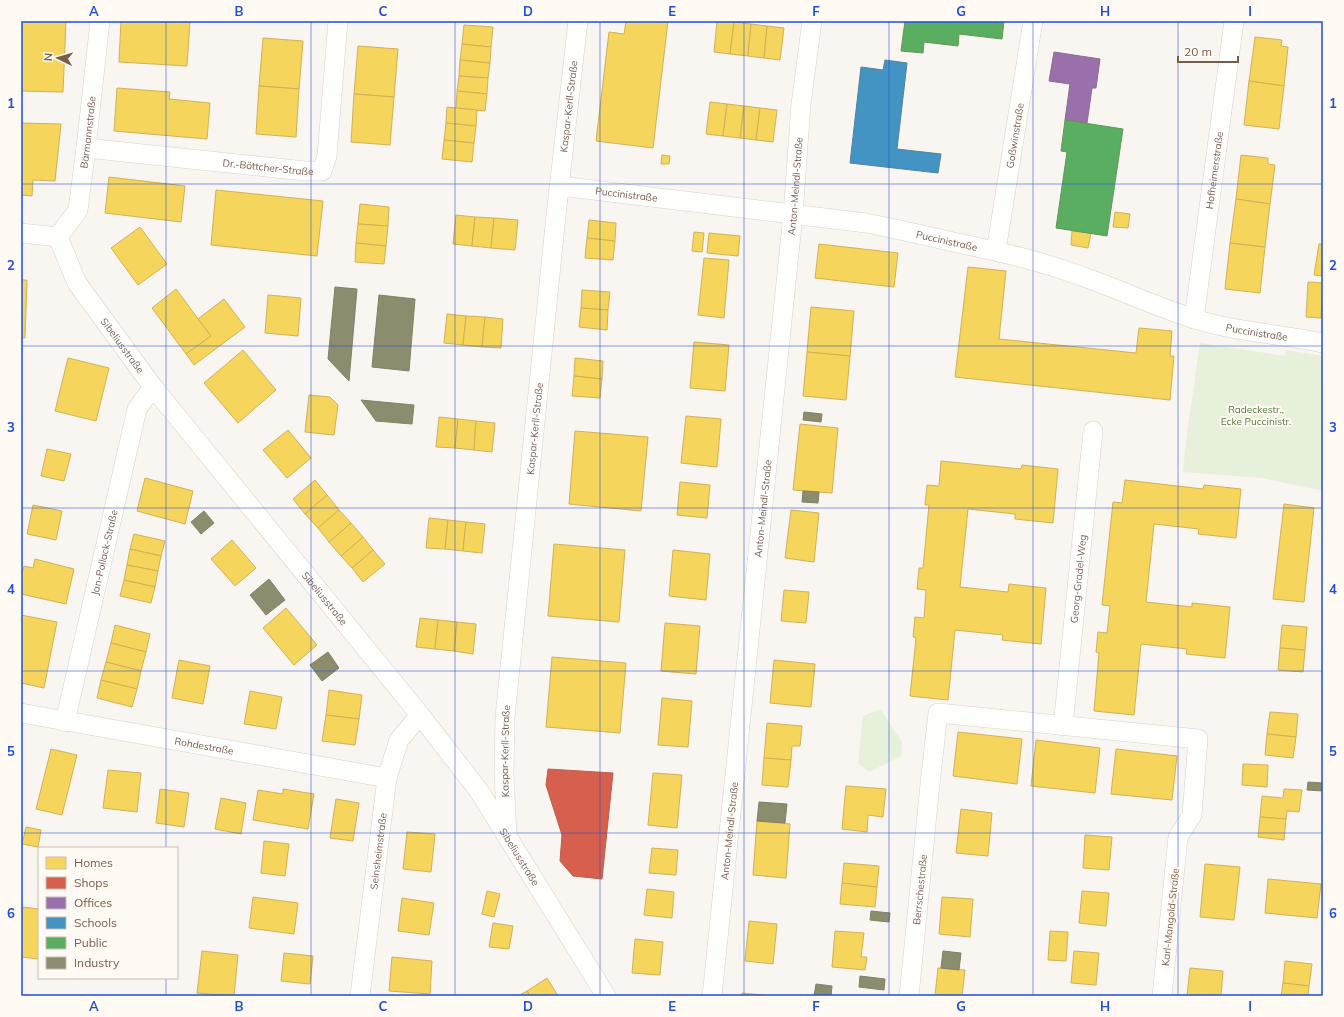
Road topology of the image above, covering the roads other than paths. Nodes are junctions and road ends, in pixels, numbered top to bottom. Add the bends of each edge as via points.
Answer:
1 (100, 21) edge
2 (338, 21) edge
3 (578, 21) edge
4 (812, 21) edge
5 (1033, 21) edge
6 (1234, 21) edge
7 (86, 148) junction
8 (560, 186) junction
9 (793, 214) junction
10 (21, 233) edge
11 (58, 237) junction
12 (996, 251) junction
13 (1194, 319) junction
14 (1323, 343) edge
15 (152, 388) junction
16 (1093, 431) dead end
17 (21, 713) edge
18 (420, 715) junction
19 (65, 722) junction
20 (1063, 726) junction
21 (387, 778) junction
22 (508, 837) junction
23 (360, 996) edge
24 (606, 996) edge
25 (712, 996) edge
26 (909, 996) edge
27 (1162, 996) edge

1 - 7 street, Bärmannstraße
2 - 7 street, Dr.-Böttcher-Straße via 327,156 322,171 298,171
3 - 8 street, Kaspar-Kerll-Straße
4 - 9 street, Anton-Meindl-Straße via 801,104
5 - 12 street, Goßwinstraße
6 - 13 street, Hofheimerstraße
7 - 11 street, Bärmannstraße via 78,210
8 - 9 street, Puccinistraße
8 - 22 street, Kaspar-Kerll-Straße via 505,717 504,774
9 - 12 street, Puccinistraße via 893,228
9 - 25 street, Anton-Meindl-Straße
10 - 11 street
11 - 15 street, Sibeliusstraße via 77,283
12 - 13 street, Puccinistraße via 1081,275
13 - 14 street, Puccinistraße via 1222,327 1292,336
15 - 18 street, Sibeliusstraße
15 - 19 street, Jan-Pollack-Straße via 137,409
16 - 20 street, Georg-Gradel-Weg
17 - 19 street, Rohdestraße
18 - 21 street, Seinsheimstraße via 399,740
18 - 22 street, Sibeliusstraße via 479,792
19 - 21 street, Rohdestraße
20 - 26 street, Berrschestraße via 938,713
20 - 27 street, Karl-Mangold-Straße via 1198,739 1192,815 1178,837
21 - 23 street, Seinsheimstraße
22 - 24 street, Sibeliusstraße

